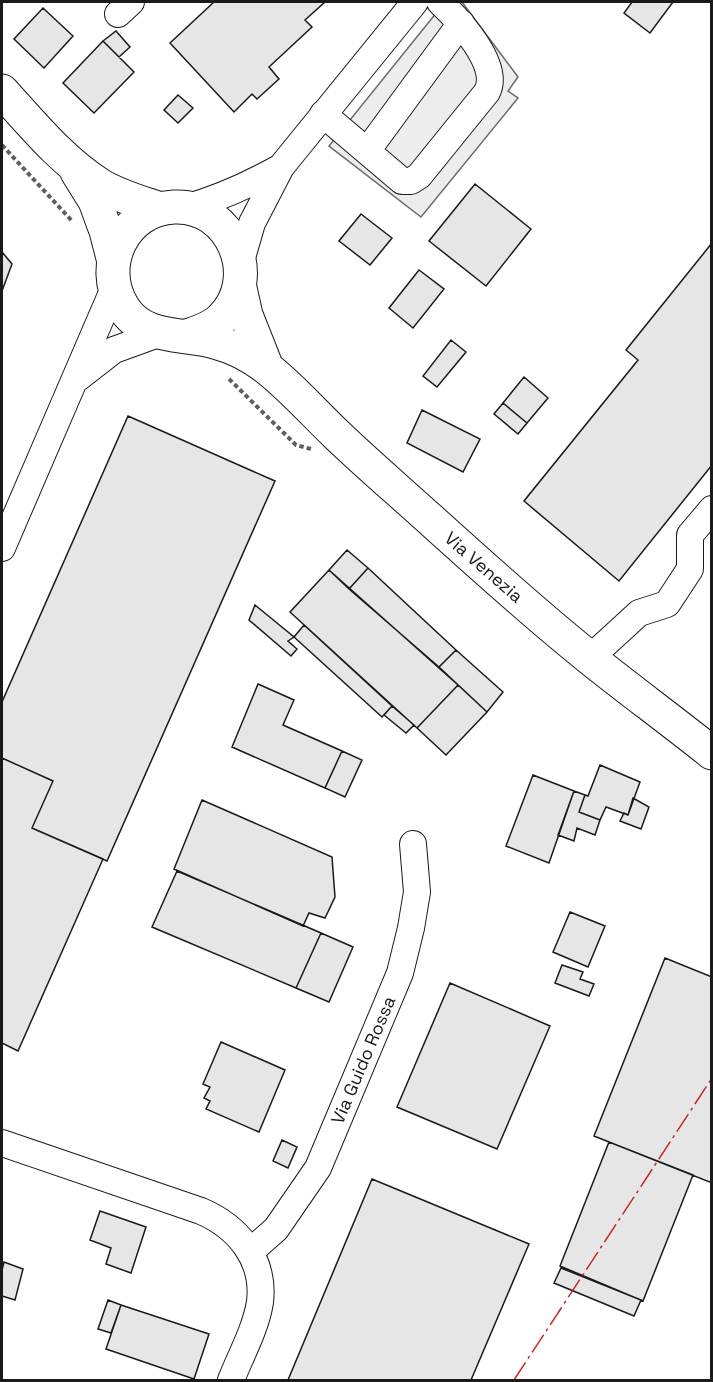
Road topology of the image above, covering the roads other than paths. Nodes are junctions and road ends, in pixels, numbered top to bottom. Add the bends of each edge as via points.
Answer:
1 (415, 2) edge
2 (440, 2) edge
3 (461, 23) junction
4 (2, 92) edge
5 (323, 114) junction
6 (367, 151) junction
7 (73, 166) junction
8 (281, 167) junction
9 (173, 208) junction
10 (114, 273) junction
11 (240, 274) junction
12 (173, 335) junction
13 (267, 368) junction
14 (75, 380) junction
15 (711, 508) edge
16 (2, 548) edge
17 (590, 658) junction
18 (711, 753) edge
19 (413, 844) dead end
20 (2, 1143) edge
21 (250, 1252) junction
22 (231, 1380) edge

1 - 5 street
2 - 3 street
3 - 6 street
3 - 6 street via 486,64 490,80 487,92 411,181 402,181
4 - 7 main road, Via Venezia
5 - 6 street
5 - 8 street
7 - 9 main road, Via Venezia via 124,197
7 - 10 main road, Via Venezia via 95,201
8 - 9 street via 218,198
8 - 11 street via 252,223
9 - 10 main road via 144,216 130,227 119,241
9 - 11 main road, Via Venezia via 205,214 221,225 234,241
10 - 12 main road, Via Venezia via 123,308 138,324
10 - 14 street
11 - 12 main road via 232,305 221,320 205,330
11 - 13 main road, Via Venezia via 246,315
12 - 13 main road, Via Venezia via 218,342
12 - 14 street via 114,350
13 - 17 main road, Via Venezia via 435,524
14 - 16 street
15 - 17 street via 690,535 690,569 666,604 639,613
17 - 18 main road, Via Venezia
19 - 21 street, Via Guido Rossa via 417,892 400,973 318,1168 276,1229
20 - 21 street via 216,1217 241,1238
21 - 22 street via 258,1275 260,1300

